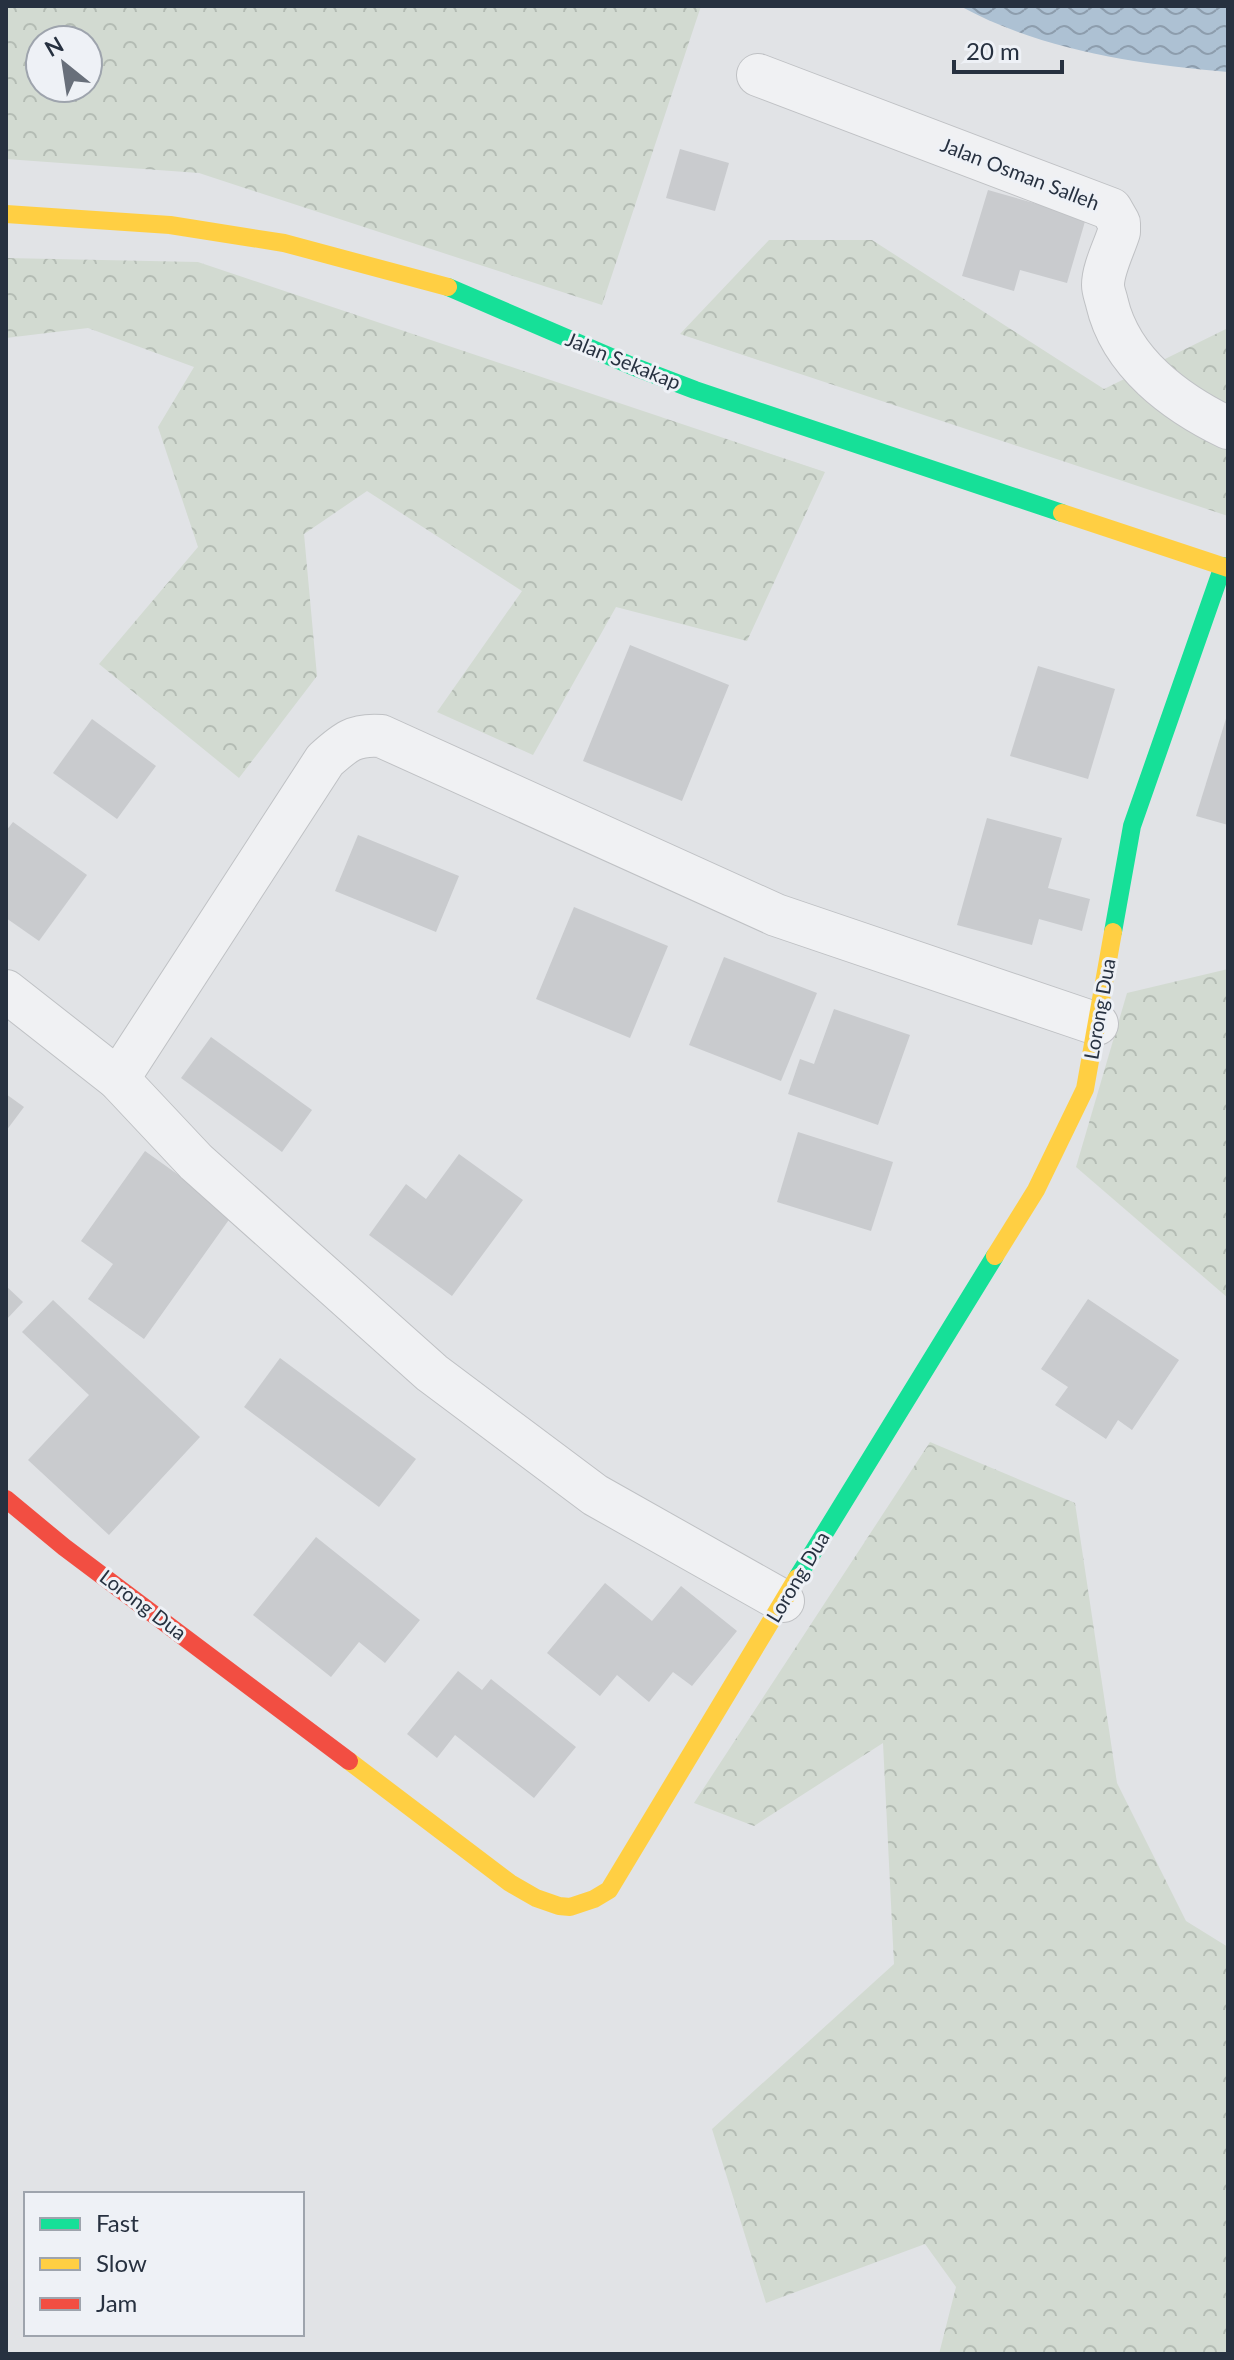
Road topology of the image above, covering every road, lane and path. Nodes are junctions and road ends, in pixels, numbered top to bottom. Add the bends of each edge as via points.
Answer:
1 (758, 75) dead end
2 (6, 214) edge
3 (1228, 428) edge
4 (1225, 567) edge
5 (6, 991) edge
6 (1097, 1024) junction
7 (118, 1079) junction
8 (6, 1499) edge
9 (783, 1601) junction

1 - 3 street, Jalan Osman Salleh via 1111,209 1119,232 1103,285 1122,341 1168,393
2 - 4 street, Jalan Sekakap via 170,225 284,243 446,286 695,390
4 - 6 street, Lorong Dua via 1132,826
5 - 7 street
6 - 7 street via 776,915 381,736 361,734 325,760
6 - 9 street, Lorong Dua via 1085,1089 1036,1190
7 - 9 street via 196,1162 432,1373 595,1495
8 - 9 street, Lorong Dua via 463,1850 552,1906 590,1904 609,1890

